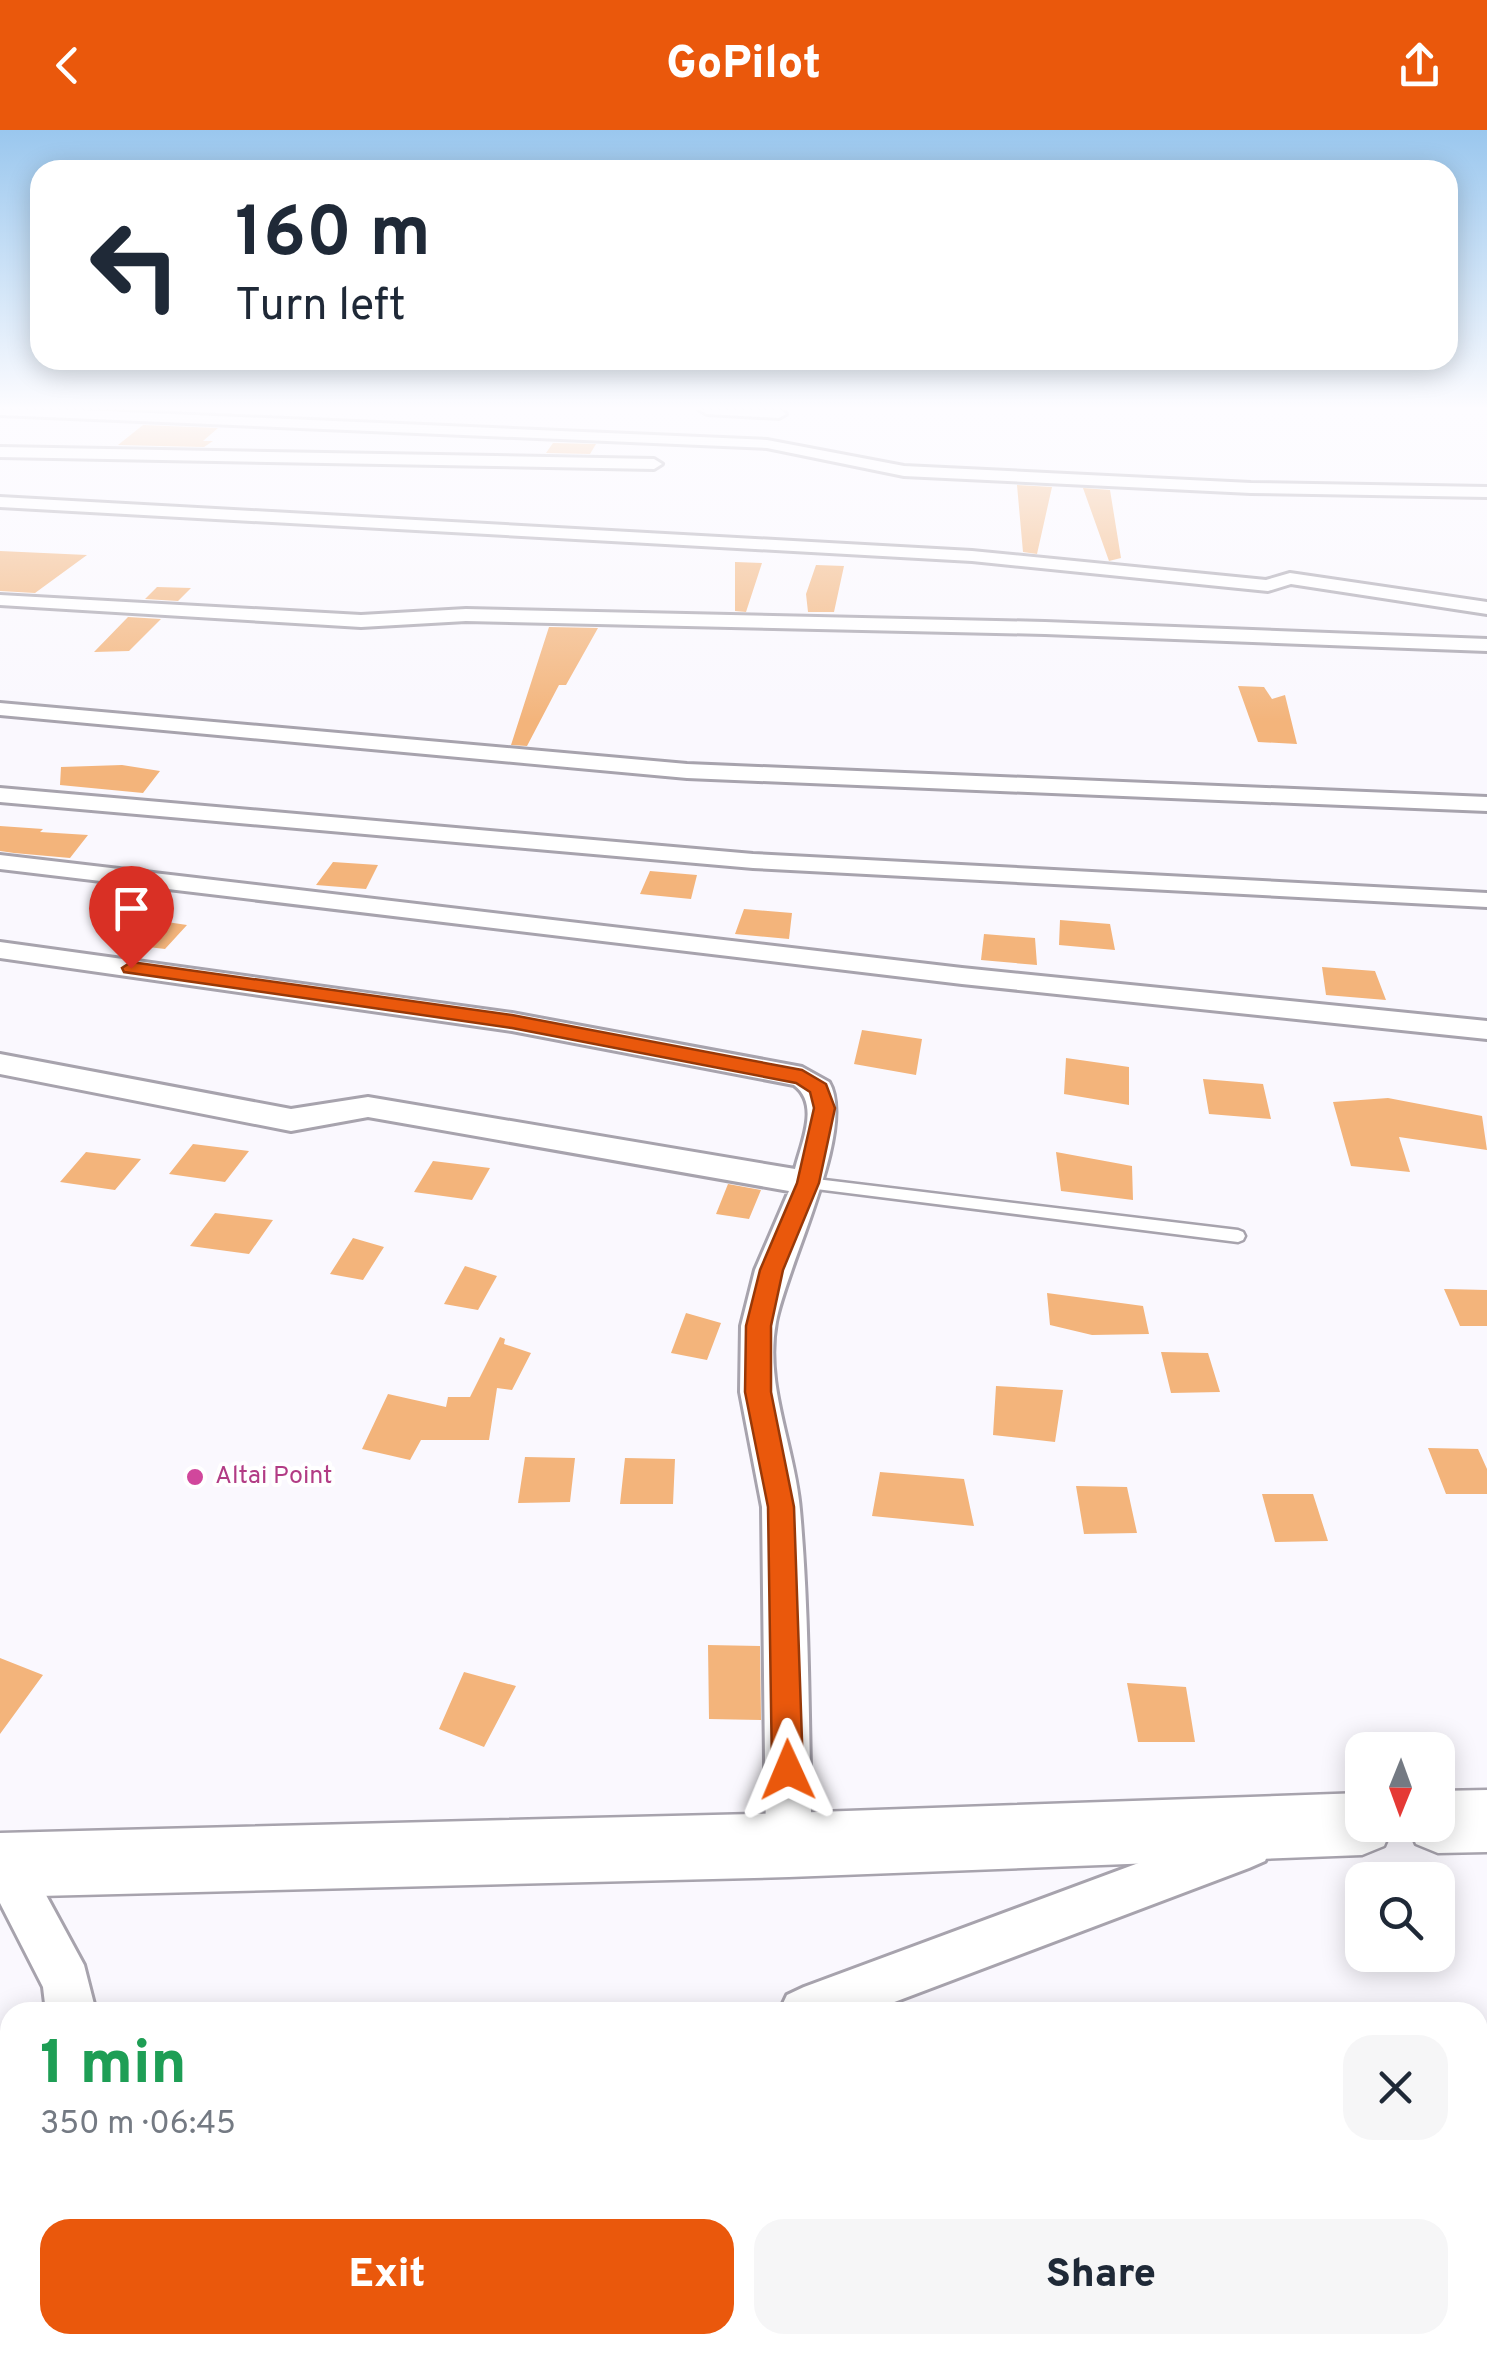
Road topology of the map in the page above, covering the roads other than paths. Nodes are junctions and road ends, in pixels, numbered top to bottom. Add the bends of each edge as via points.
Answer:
1 (213, 514) edge
2 (0, 600) edge
3 (1487, 608) edge
4 (1487, 645) edge
5 (0, 709) edge
6 (0, 795) edge
7 (1487, 804) edge
8 (0, 862) edge
9 (1487, 900) edge
10 (0, 950) edge
11 (1487, 1030) edge
12 (0, 1064) edge
13 (808, 1183) junction
14 (1238, 1236) dead end
15 (1487, 1821) edge
16 (1455, 1822) edge
17 (1345, 1825) edge
18 (1300, 1826) junction
19 (790, 1845) junction
20 (2, 1865) edge
21 (70, 2002) edge
22 (831, 2002) edge

1 - 3 street via 940,554 1268,586 1290,578
2 - 4 street via 361,621 466,615
5 - 7 street via 687,771
6 - 9 street via 753,861
8 - 11 street via 962,976
10 - 13 street via 512,1022 802,1077 819,1089 824,1108
12 - 13 street via 292,1120 368,1107
13 - 14 lane
13 - 19 street via 772,1270 758,1326 758,1392 781,1507
15 - 16 street
17 - 18 street
18 - 19 street
18 - 22 street
19 - 20 street
20 - 21 street via 67,1982

